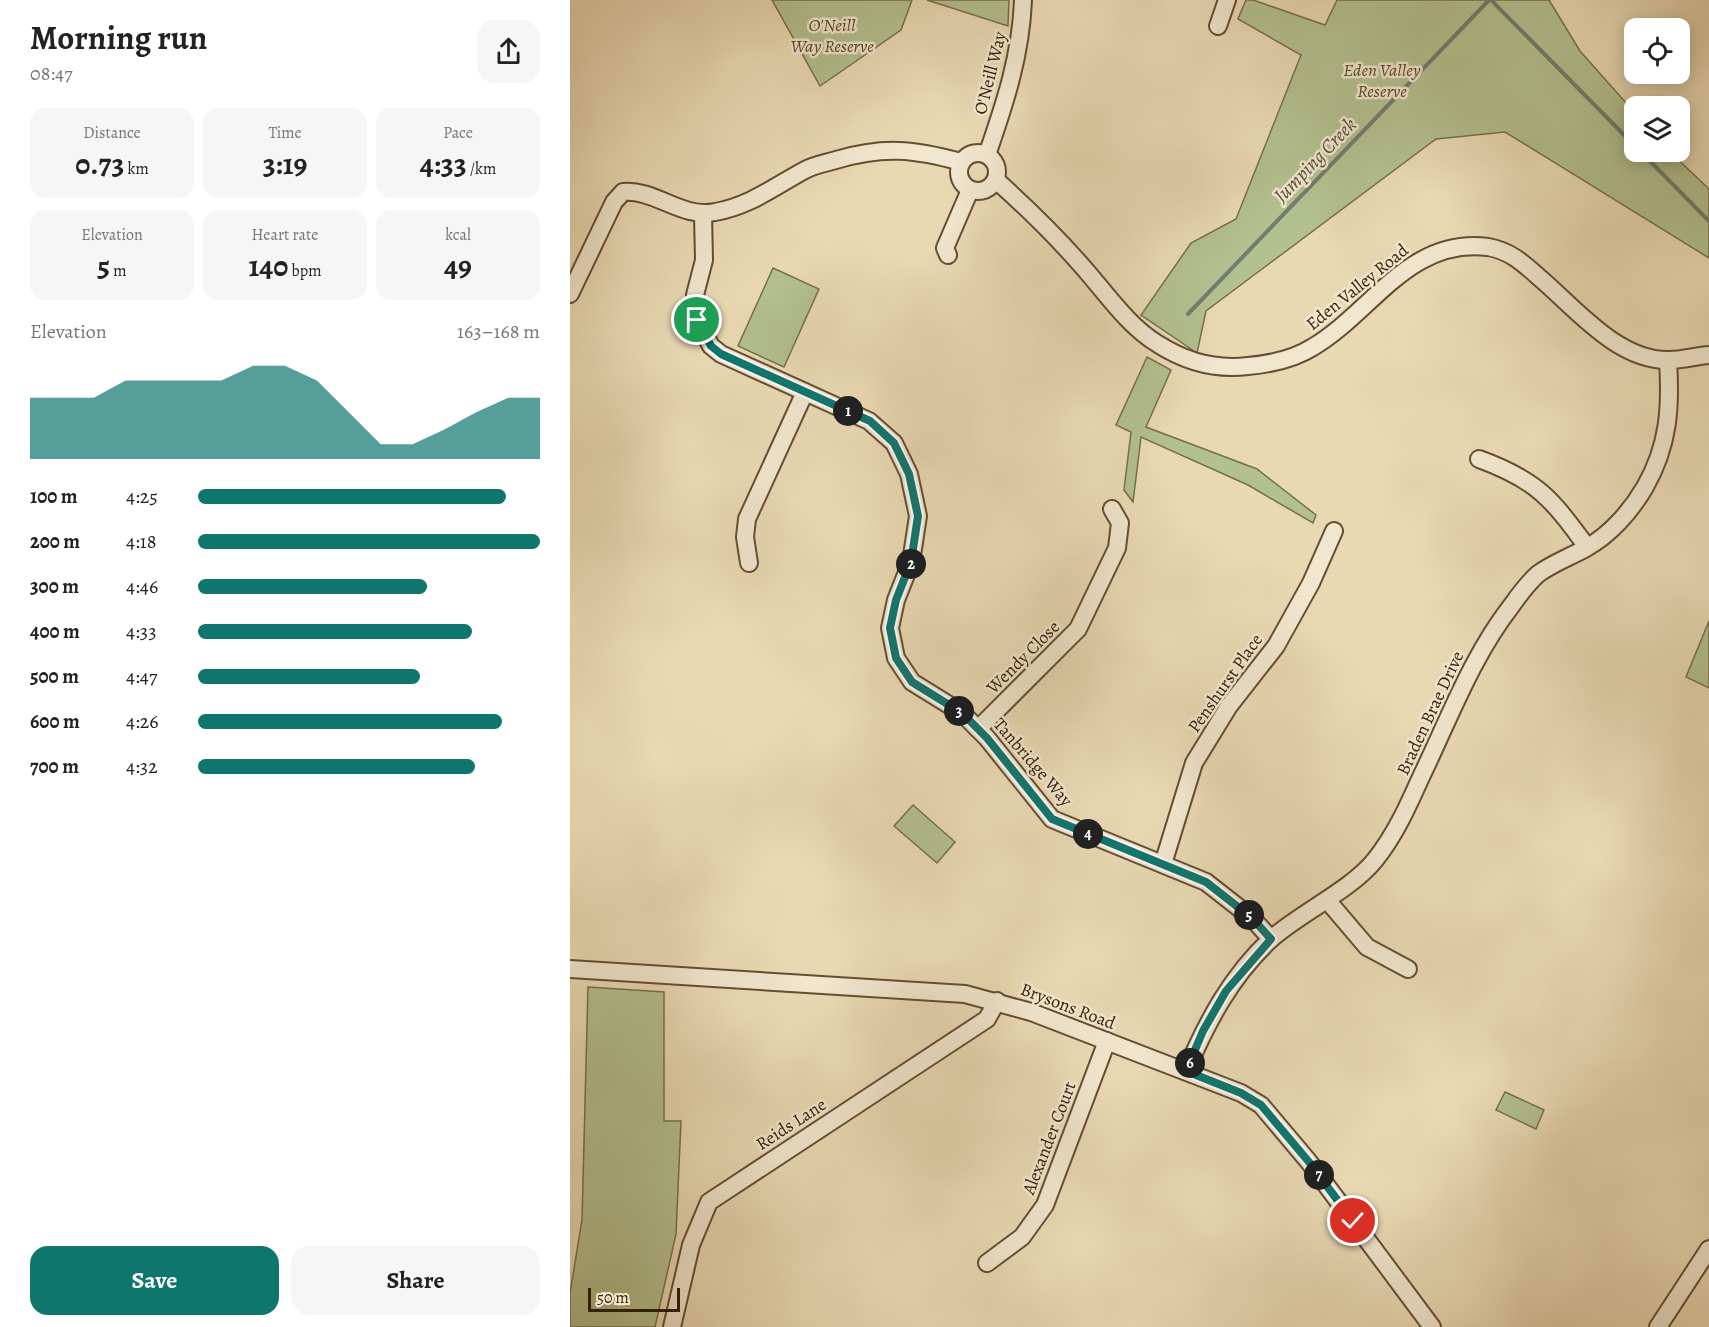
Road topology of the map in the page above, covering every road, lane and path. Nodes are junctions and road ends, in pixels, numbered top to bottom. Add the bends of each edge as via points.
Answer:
1 (1023, 0) edge
2 (1227, 0) edge
3 (1218, 26) dead end
4 (987, 155) junction
5 (961, 162) junction
6 (996, 180) junction
7 (970, 190) junction
8 (703, 214) junction
9 (944, 251) dead end
10 (570, 294) edge
11 (1709, 355) edge
12 (1668, 360) junction
13 (805, 392) junction
14 (1479, 459) dead end
15 (1112, 509) dead end
16 (1335, 531) dead end
17 (1587, 548) junction
18 (749, 563) dead end
19 (978, 729) junction
20 (1163, 864) junction
21 (1327, 900) junction
22 (1271, 939) junction
23 (570, 969) edge
24 (1408, 969) dead end
25 (997, 1000) junction
26 (1107, 1041) junction
27 (1186, 1071) junction
28 (1709, 1249) edge
29 (987, 1263) dead end
30 (672, 1327) edge
31 (1432, 1327) edge
32 (1658, 1327) edge

1 - 4 street, O'Neill Way via 1022,39
2 - 3 street
4 - 5 street via 976,152
4 - 6 street, Eden Valley Road via 995,163
5 - 7 street via 958,175
5 - 8 street via 916,151 866,151 808,168 750,203
6 - 7 street via 988,189
6 - 12 street, Eden Valley Road via 1037,218 1145,336 1197,363 1240,368 1290,358 1313,348 1411,266 1457,246 1505,251 1625,348
7 - 9 street
8 - 10 street via 637,191 624,192 614,202
8 - 13 street, Tanbridge Way via 704,260 695,295 697,320 711,346
11 - 12 street, Eden Valley Road
12 - 17 street, Braden Brae Drive via 1671,404 1658,460 1626,515
13 - 18 street via 747,519
13 - 19 street, Tanbridge Way via 870,421 894,443 909,474 918,516 911,562 890,628 896,658 912,682 962,713
14 - 17 street via 1539,488
15 - 19 street, Wendy Close via 1120,523 1117,548 1078,629
16 - 20 street, Penshurst Place via 1276,646 1229,706 1194,763
17 - 21 street, Braden Brae Drive via 1537,575 1512,605 1481,650 1398,828 1374,862
19 - 20 street, Tanbridge Way via 1052,819
20 - 22 street, Tanbridge Way via 1206,882 1252,918
21 - 22 street, Braden Brae Drive
21 - 24 street via 1367,947
22 - 27 street, Braden Brae Drive via 1226,991
23 - 25 street, Brysons Road via 899,988 965,993
25 - 26 street, Brysons Road
25 - 30 street, Reids Lane via 987,1018 709,1202 691,1245
26 - 27 street, Brysons Road
26 - 29 street, Alexander Court via 1045,1205 1022,1237
27 - 31 street, Brysons Road via 1261,1105 1309,1162
28 - 32 street

